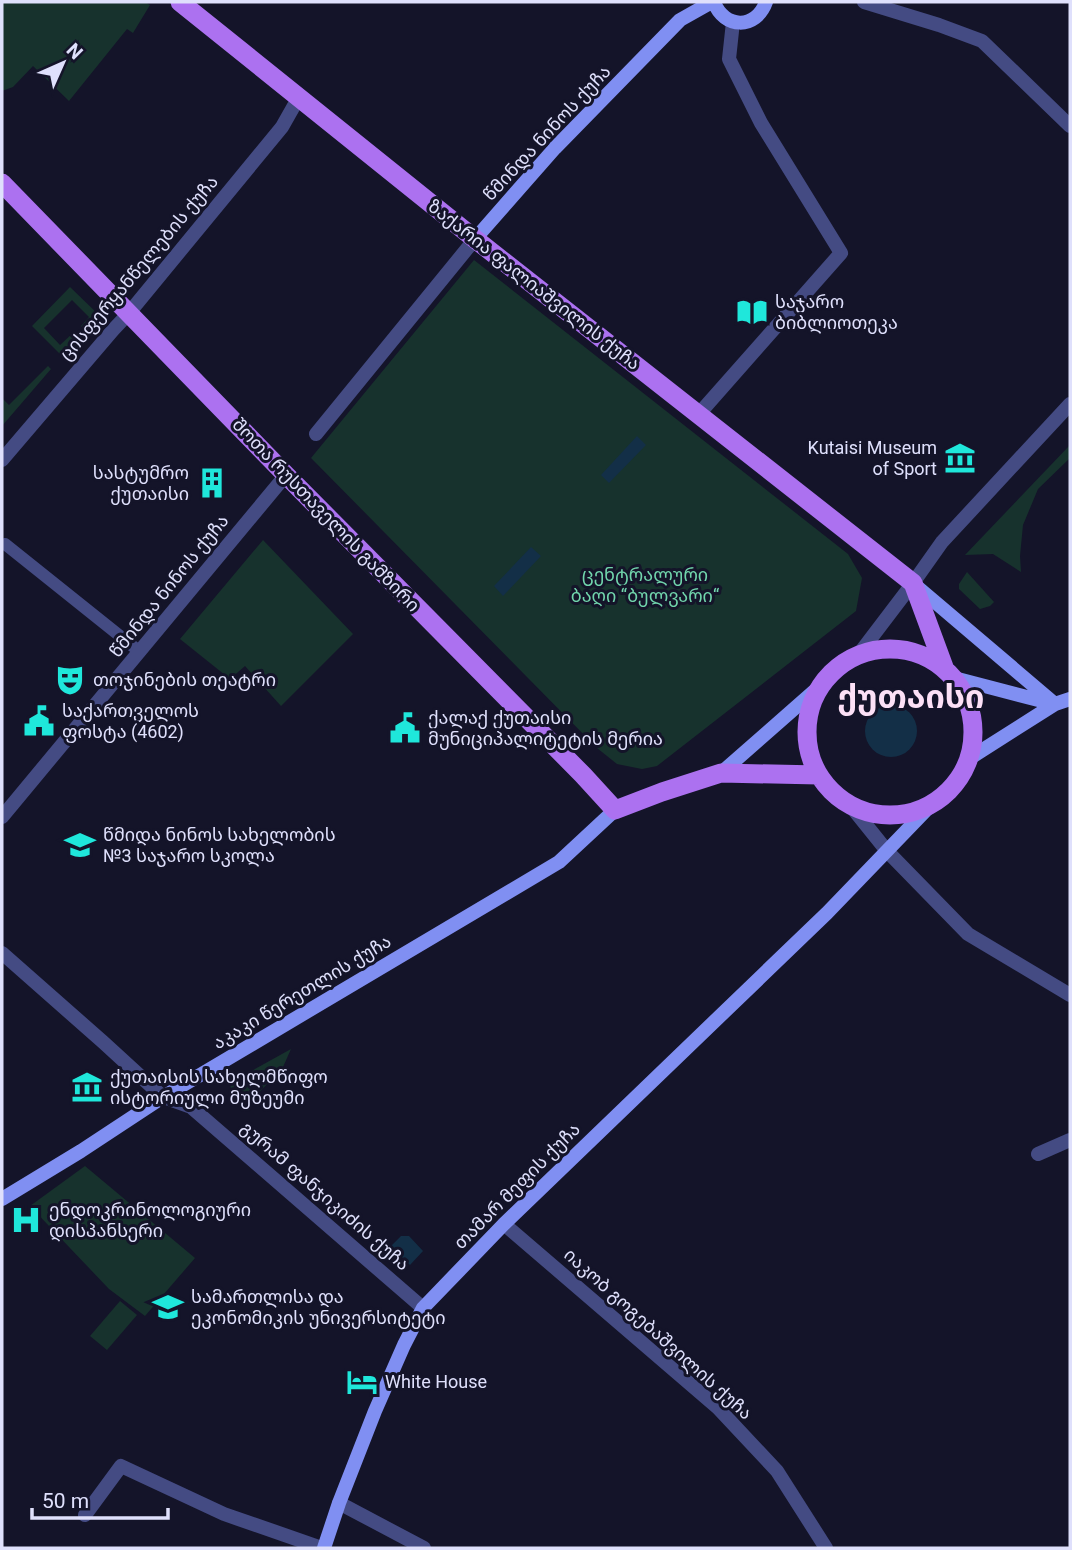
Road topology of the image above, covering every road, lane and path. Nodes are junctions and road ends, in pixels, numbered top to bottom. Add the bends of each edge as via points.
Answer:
1 (180, 2) edge
2 (713, 2) edge
3 (766, 2) edge
4 (864, 2) edge
5 (733, 22) junction
6 (299, 97) junction
7 (1070, 126) edge
8 (2, 183) edge
9 (475, 239) junction
10 (129, 313) junction
11 (1070, 404) edge
12 (698, 415) junction
13 (316, 434) dead end
14 (2, 460) edge
15 (286, 475) junction
16 (5, 544) dead end
17 (913, 583) junction
18 (140, 652) junction
19 (859, 654) junction
20 (949, 673) junction
21 (820, 686) junction
22 (1070, 699) edge
23 (1055, 704) junction
24 (970, 758) junction
25 (722, 773) junction
26 (819, 775) junction
27 (933, 803) junction
28 (850, 805) junction
29 (615, 810) junction
30 (2, 817) edge
31 (887, 851) junction
32 (2, 953) edge
33 (1070, 995) edge
34 (163, 1097) junction
35 (1070, 1140) edge
36 (1038, 1154) dead end
37 (2, 1199) edge
38 (504, 1224) junction
39 (424, 1308) junction
40 (339, 1503) junction
41 (85, 1515) dead end
42 (323, 1548) edge
43 (424, 1548) edge
44 (826, 1548) edge

1 - 6 main road, ზაქარია ფალიაშვილის ქუჩა
2 - 5 main road
2 - 9 main road, წმინდა ნინოს ქუჩა via 680,20 555,148
3 - 5 main road via 752,20
4 - 7 street via 982,41
5 - 12 street via 729,59 761,123 841,253
6 - 9 main road, ზაქარია ფალიაშვილის ქუჩა
6 - 10 street, ცისფერყანწელების ქუჩა via 282,127
8 - 10 main road, შოთა რუსთაველის გამზირი
9 - 12 main road, ზაქარია ფალიაშვილის ქუჩა
9 - 13 street, წმინდა ნინოს ქუჩა
10 - 14 street, ცისფერყანწელების ქუჩა
10 - 15 main road, შოთა რუსთაველის გამზირი
11 - 17 street via 942,542
12 - 17 main road, ზაქარია ფალიაშვილის ქუჩა
15 - 18 street, წმინდა ნინოს ქუჩა
15 - 29 main road, შოთა რუსთაველის გამზირი
16 - 18 street
17 - 19 street
17 - 20 main road
17 - 23 main road
18 - 30 street, წმინდა ნინოს ქუჩა
19 - 20 main road via 903,649 925,655
19 - 21 main road via 837,667
20 - 23 main road
20 - 24 main road via 966,696 972,716
21 - 25 main road
21 - 26 main road via 809,710 807,736
22 - 23 main road
23 - 24 main road
24 - 27 main road via 949,791
25 - 26 main road
25 - 29 main road
26 - 28 main road
27 - 28 main road via 917,811 883,815
27 - 31 main road, თამარ მეფის ქუჩა
28 - 31 street
29 - 34 main road, აკაკი წერეთლის ქუჩა via 559,862
31 - 33 street via 968,934
31 - 38 main road, თამარ მეფის ქუჩა
32 - 34 street, გურამ ფანჯიკიძის ქუჩა
34 - 37 main road, აკაკი წერეთლის ქუჩა
34 - 39 street, გურამ ფანჯიკიძის ქუჩა via 191,1107
35 - 36 street
38 - 39 main road, თამარ მეფის ქუჩა
38 - 44 street, იაკობ გოგებაშვილის ქუჩა via 718,1408 777,1471
39 - 40 main road, თამარ მეფის ქუჩა via 375,1411
40 - 42 main road, თამარ მეფის ქუჩა
40 - 43 street
41 - 42 street via 121,1466 224,1514

